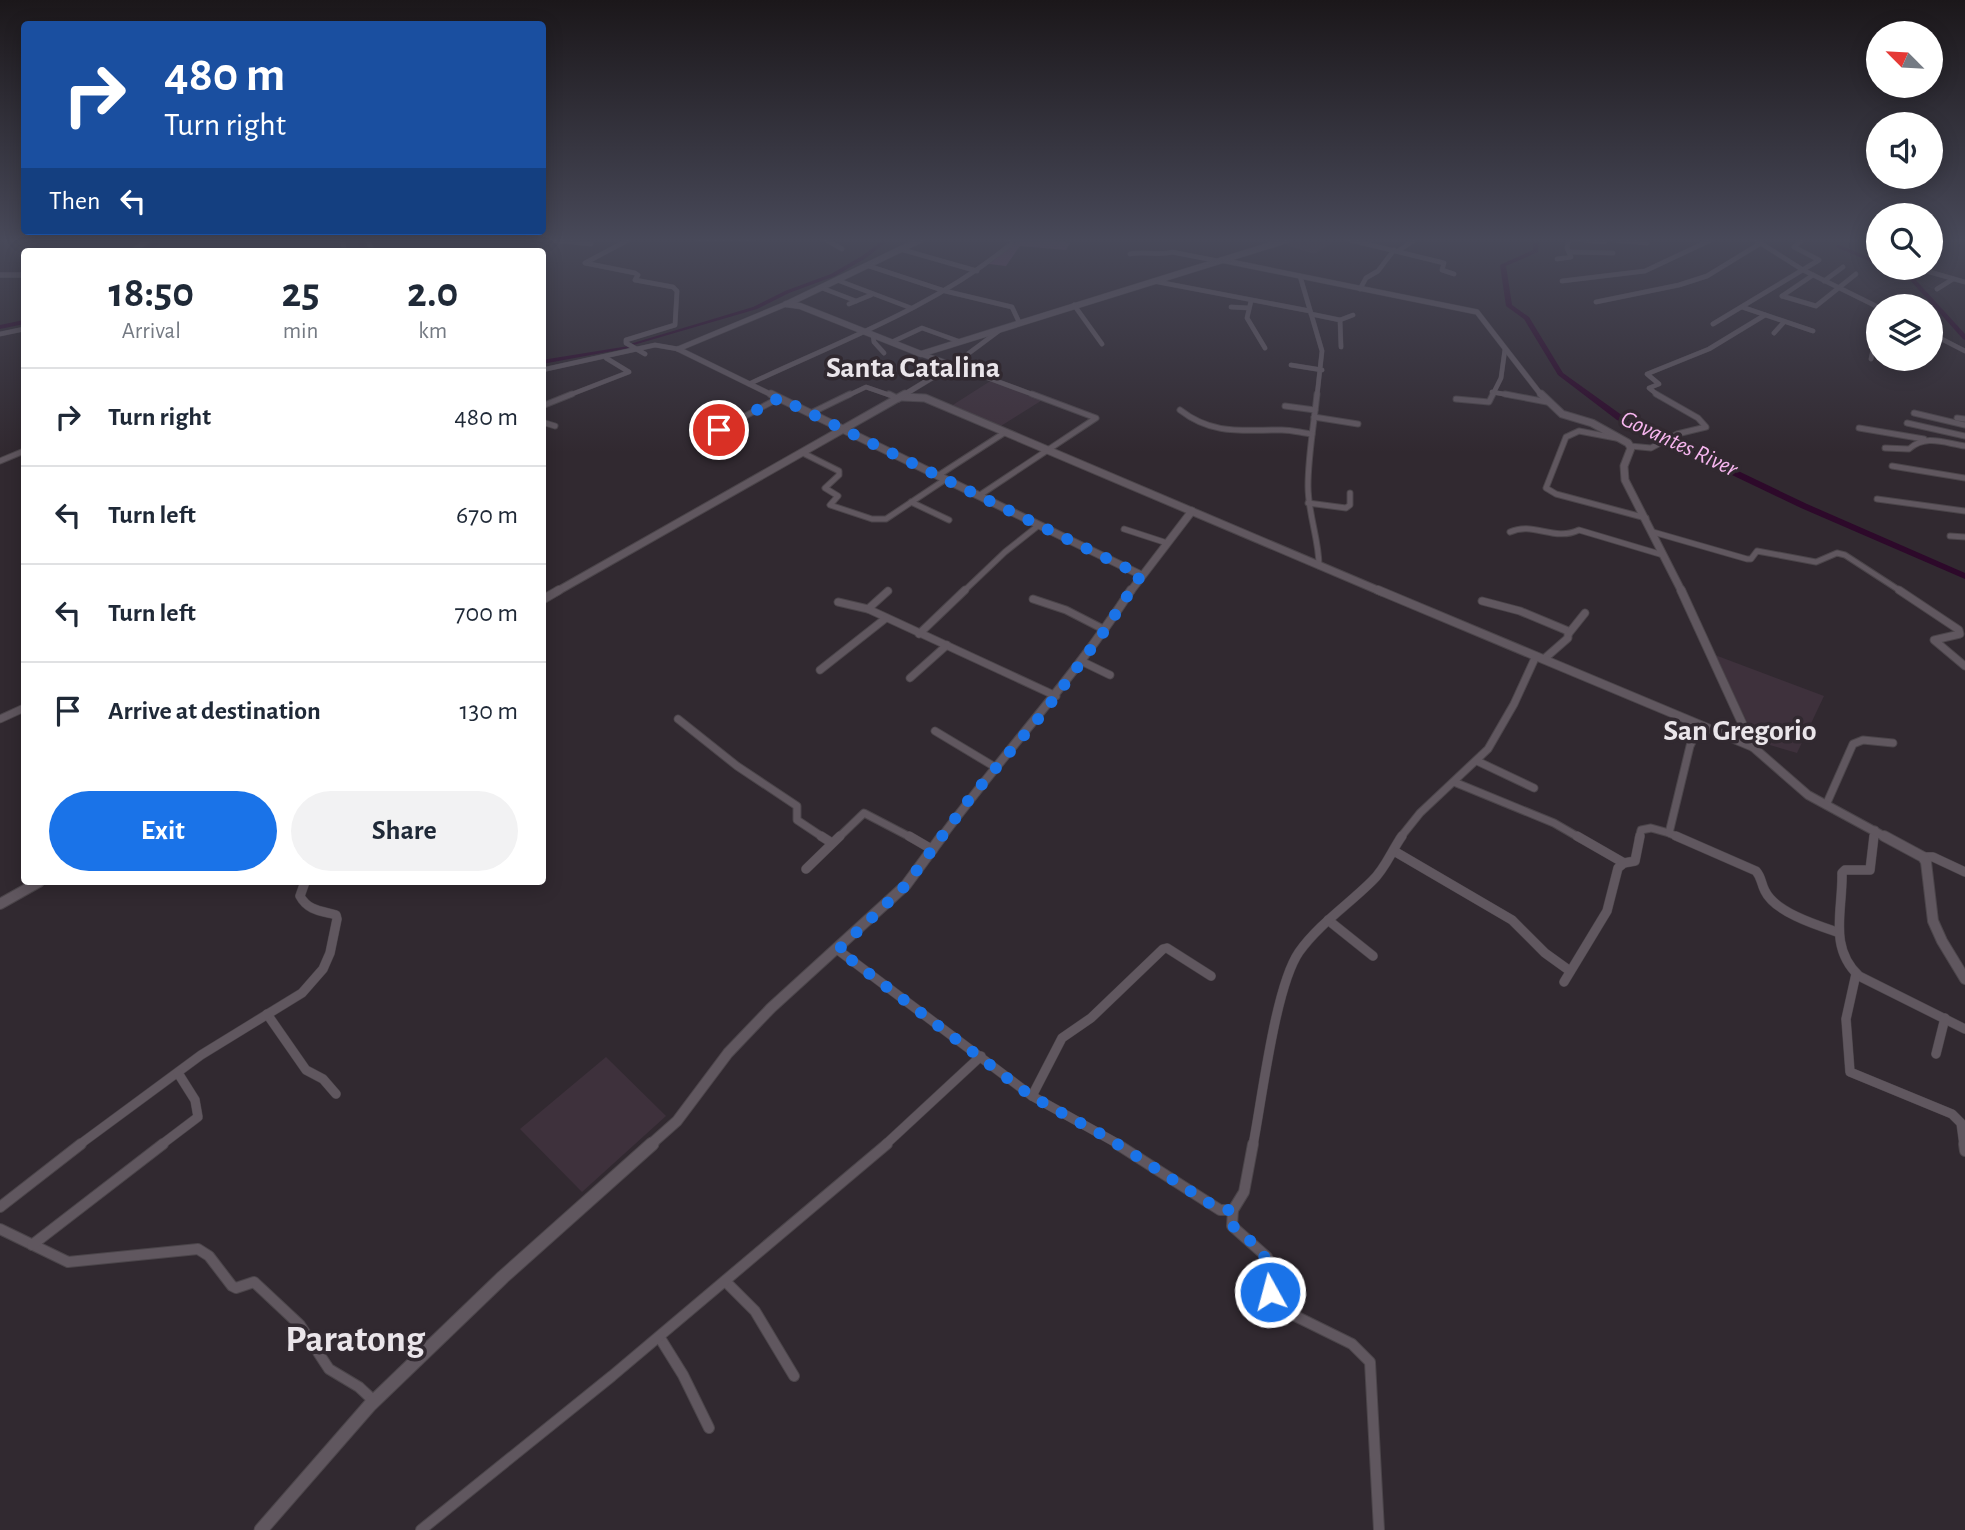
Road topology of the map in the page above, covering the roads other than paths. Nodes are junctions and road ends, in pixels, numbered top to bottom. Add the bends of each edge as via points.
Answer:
1 (676, 310) edge
2 (771, 310) edge
3 (815, 310) edge
4 (906, 310) edge
5 (1014, 310) edge
6 (1057, 310) edge
7 (1078, 310) edge
8 (1249, 310) edge
9 (1302, 310) edge
10 (1470, 310) edge
11 (1736, 310) edge
12 (1752, 310) edge
13 (1311, 312) junction
14 (1353, 315) dead end
15 (1765, 315) junction
16 (1340, 320) junction
17 (1019, 322) junction
18 (1784, 322) junction
19 (1713, 324) dead end
20 (1003, 327) junction
21 (21, 330) edge
22 (1813, 331) dead end
23 (863, 332) junction
24 (1774, 333) dead end
25 (0, 334) edge
26 (873, 335) junction
27 (1943, 340) edge
28 (958, 341) junction
29 (892, 342) junction
30 (1102, 344) dead end
31 (1342, 347) dead end
32 (1265, 348) dead end
33 (678, 349) junction
34 (1505, 349) junction
35 (637, 350) junction
36 (934, 350) junction
37 (1965, 351) edge
38 (884, 353) dead end
39 (645, 354) dead end
40 (921, 354) junction
41 (931, 357) junction
42 (606, 358) junction
43 (953, 365) junction
44 (1291, 365) dead end
45 (546, 369) edge
46 (1321, 370) junction
47 (749, 384) junction
48 (918, 388) junction
49 (1492, 392) junction
50 (779, 398) junction
51 (900, 398) junction
52 (925, 398) junction
53 (1456, 400) dead end
54 (1547, 402) junction
55 (546, 405) edge
56 (1285, 406) dead end
57 (1180, 410) dead end
58 (1315, 410) junction
59 (811, 413) junction
60 (1914, 413) dead end
61 (1314, 417) junction
62 (1957, 418) dead end
63 (1965, 422) edge
64 (546, 423) edge
65 (1907, 423) dead end
66 (1358, 424) dead end
67 (555, 426) dead end
68 (1859, 428) dead end
69 (846, 430) junction
70 (1004, 433) junction
71 (1312, 434) junction
72 (1965, 436) edge
73 (704, 438) dead end
74 (1621, 439) junction
75 (1933, 440) junction
76 (1630, 446) junction
77 (1965, 446) edge
78 (1885, 448) dead end
79 (1048, 451) junction
80 (21, 452) edge
81 (805, 454) junction
82 (0, 461) edge
83 (1892, 466) dead end
84 (942, 477) junction
85 (1965, 478) edge
86 (1350, 493) dead end
87 (980, 495) junction
88 (1877, 499) dead end
89 (911, 502) junction
90 (1308, 503) junction
91 (1192, 511) junction
92 (1965, 511) edge
93 (1646, 518) junction
94 (949, 520) dead end
95 (1039, 525) junction
96 (1124, 529) dead end
97 (1510, 532) dead end
98 (1653, 532) junction
99 (1950, 536) dead end
100 (1965, 537) edge
101 (1167, 543) junction
102 (1663, 555) junction
103 (1319, 566) junction
104 (1141, 575) junction
105 (888, 591) dead end
106 (546, 598) edge
107 (1033, 599) dead end
108 (1482, 601) dead end
109 (838, 602) dead end
110 (868, 609) junction
111 (1584, 613) dead end
112 (886, 618) junction
113 (1105, 630) junction
114 (1569, 633) junction
115 (919, 634) junction
116 (947, 645) junction
117 (1540, 658) junction
118 (1082, 661) junction
119 (1965, 666) edge
120 (820, 670) dead end
121 (1110, 675) dead end
122 (910, 678) dead end
123 (1056, 695) junction
124 (21, 709) edge
125 (0, 719) edge
126 (677, 719) dead end
127 (1700, 724) junction
128 (935, 731) dead end
129 (1894, 743) dead end
130 (1753, 747) junction
131 (1477, 761) junction
132 (995, 767) junction
133 (1454, 782) junction
134 (1534, 788) dead end
135 (1826, 805) junction
136 (1875, 830) junction
137 (1669, 833) junction
138 (832, 843) junction
139 (933, 850) junction
140 (1394, 851) junction
141 (1923, 857) junction
142 (1623, 863) junction
143 (806, 869) dead end
144 (1965, 872) edge
145 (34, 885) edge
146 (304, 885) edge
147 (0, 904) edge
148 (1328, 920) junction
149 (1837, 932) junction
150 (838, 950) junction
151 (1373, 956) dead end
152 (1570, 971) junction
153 (1856, 974) junction
154 (1211, 976) dead end
155 (1965, 979) edge
156 (1564, 982) dead end
157 (267, 1014) junction
158 (1945, 1018) junction
159 (1965, 1029) edge
160 (1936, 1054) dead end
161 (981, 1056) junction
162 (178, 1073) junction
163 (336, 1094) dead end
164 (1031, 1096) junction
165 (1965, 1151) edge
166 (0, 1207) edge
167 (1233, 1210) junction
168 (0, 1229) edge
169 (32, 1245) junction
170 (725, 1281) junction
171 (660, 1338) junction
172 (794, 1376) dead end
173 (374, 1401) junction
174 (709, 1429) dead end
175 (425, 1529) edge
176 (261, 1530) edge
177 (1379, 1530) edge

1 - 35 street via 675,324 626,340
2 - 33 street
3 - 23 main road
4 - 23 street
5 - 17 street
6 - 17 main road
7 - 30 street
8 - 32 street via 1247,320
9 - 13 street
10 - 34 street via 1478,312
11 - 19 street
12 - 15 street
13 - 16 street
13 - 46 street via 1321,344
14 - 16 street
15 - 18 street
15 - 76 street via 1718,346 1647,374 1659,384 1650,391 1707,425 1647,448
16 - 31 street
17 - 20 main road
18 - 22 street
18 - 24 street
20 - 28 main road
20 - 43 street
21 - 25 street
23 - 26 main road
23 - 47 street
26 - 29 main road
26 - 38 street
27 - 37 street
28 - 29 street via 922,328
28 - 36 main road
29 - 40 main road
33 - 35 street via 662,345
33 - 47 street
34 - 49 street via 1501,378
34 - 54 street
35 - 39 street
35 - 42 street
36 - 40 main road
36 - 41 street
40 - 41 street
41 - 43 street
42 - 45 street
42 - 55 street via 629,371
43 - 48 street
43 - 79 street via 1096,418
44 - 46 street
46 - 58 street
47 - 50 street
48 - 51 street
48 - 52 street
49 - 53 street via 1488,403
49 - 54 street
50 - 59 street
50 - 73 street
51 - 52 street
51 - 59 street via 866,387
51 - 69 street
52 - 70 street
54 - 74 street via 1565,415
56 - 58 street
57 - 71 street via 1201,425 1226,432
58 - 61 street
59 - 69 street
60 - 63 street
61 - 66 street
61 - 71 street
62 - 63 street
64 - 67 street
65 - 72 street
68 - 75 street
69 - 81 street
69 - 84 street
70 - 79 street
70 - 84 street
71 - 90 street
74 - 76 street
74 - 93 street via 1579,431 1566,437 1546,488
75 - 77 street
75 - 78 street via 1918,441 1909,449
76 - 93 street via 1623,475
79 - 87 street
79 - 91 street
80 - 82 street
81 - 89 street via 839,471 825,488 838,496 830,505 880,521
81 - 106 street
83 - 85 street
84 - 87 street
84 - 89 street
86 - 90 street via 1346,508
87 - 95 street
88 - 92 street
89 - 94 street
90 - 103 street
91 - 101 street
91 - 103 street
93 - 98 street
95 - 104 street
95 - 115 street
96 - 101 street
97 - 102 street via 1520,527 1566,537 1579,530
98 - 102 street
98 - 119 street via 1747,559 1757,551 1816,562 1837,553 1845,555 1959,629 1960,634 1934,640
99 - 100 street
101 - 104 street
102 - 130 street
103 - 117 street
104 - 113 street
105 - 110 street
107 - 113 street
108 - 114 street via 1533,616
109 - 110 street
110 - 112 street
111 - 114 street
112 - 115 street
112 - 120 street
113 - 118 street
114 - 117 street
115 - 116 street
116 - 122 street
116 - 123 street
117 - 127 street
117 - 131 street via 1494,741
118 - 121 street
118 - 123 street
123 - 132 street
124 - 125 street
126 - 138 street via 797,806 797,820
127 - 130 street
127 - 137 street via 1690,746
128 - 132 street
129 - 135 street via 1863,740 1853,744
130 - 135 street via 1792,783
131 - 133 street
131 - 134 street
132 - 139 street
133 - 140 street via 1413,821
133 - 142 street via 1554,823
135 - 136 street
136 - 141 street
136 - 149 street via 1870,870 1842,873 1844,896
137 - 142 street via 1643,828 1635,861
137 - 149 street via 1756,871 1765,893 1796,919
138 - 139 street via 864,813
138 - 143 street
139 - 150 street via 894,898
140 - 148 street via 1375,879
140 - 152 street via 1512,920
141 - 144 street
141 - 155 street via 1930,868 1931,915
142 - 152 street via 1615,875 1607,911
145 - 147 street
146 - 157 street via 302,902 336,915 331,951 311,985
148 - 151 street
148 - 167 street via 1298,954 1285,986 1244,1192
149 - 153 street
150 - 161 street
150 - 173 street via 728,1053 670,1128 503,1277
152 - 156 street
153 - 158 street
153 - 165 street via 1846,1019 1850,1072 1952,1114 1961,1123
154 - 164 street via 1163,948 1091,1017 1062,1038
157 - 162 street
157 - 163 street via 306,1070 323,1079
158 - 159 street
158 - 160 street
161 - 164 street
161 - 170 street via 824,1200
162 - 166 street
162 - 169 street via 194,1099 198,1117
164 - 167 street via 1108,1138 1220,1210
167 - 177 street via 1233,1226 1266,1257 1275,1306 1368,1358
168 - 169 street
169 - 173 street via 76,1262 198,1249 232,1286 259,1285 300,1325 329,1369
170 - 171 street
170 - 172 street via 755,1311
171 - 174 street
171 - 175 street
173 - 176 street

